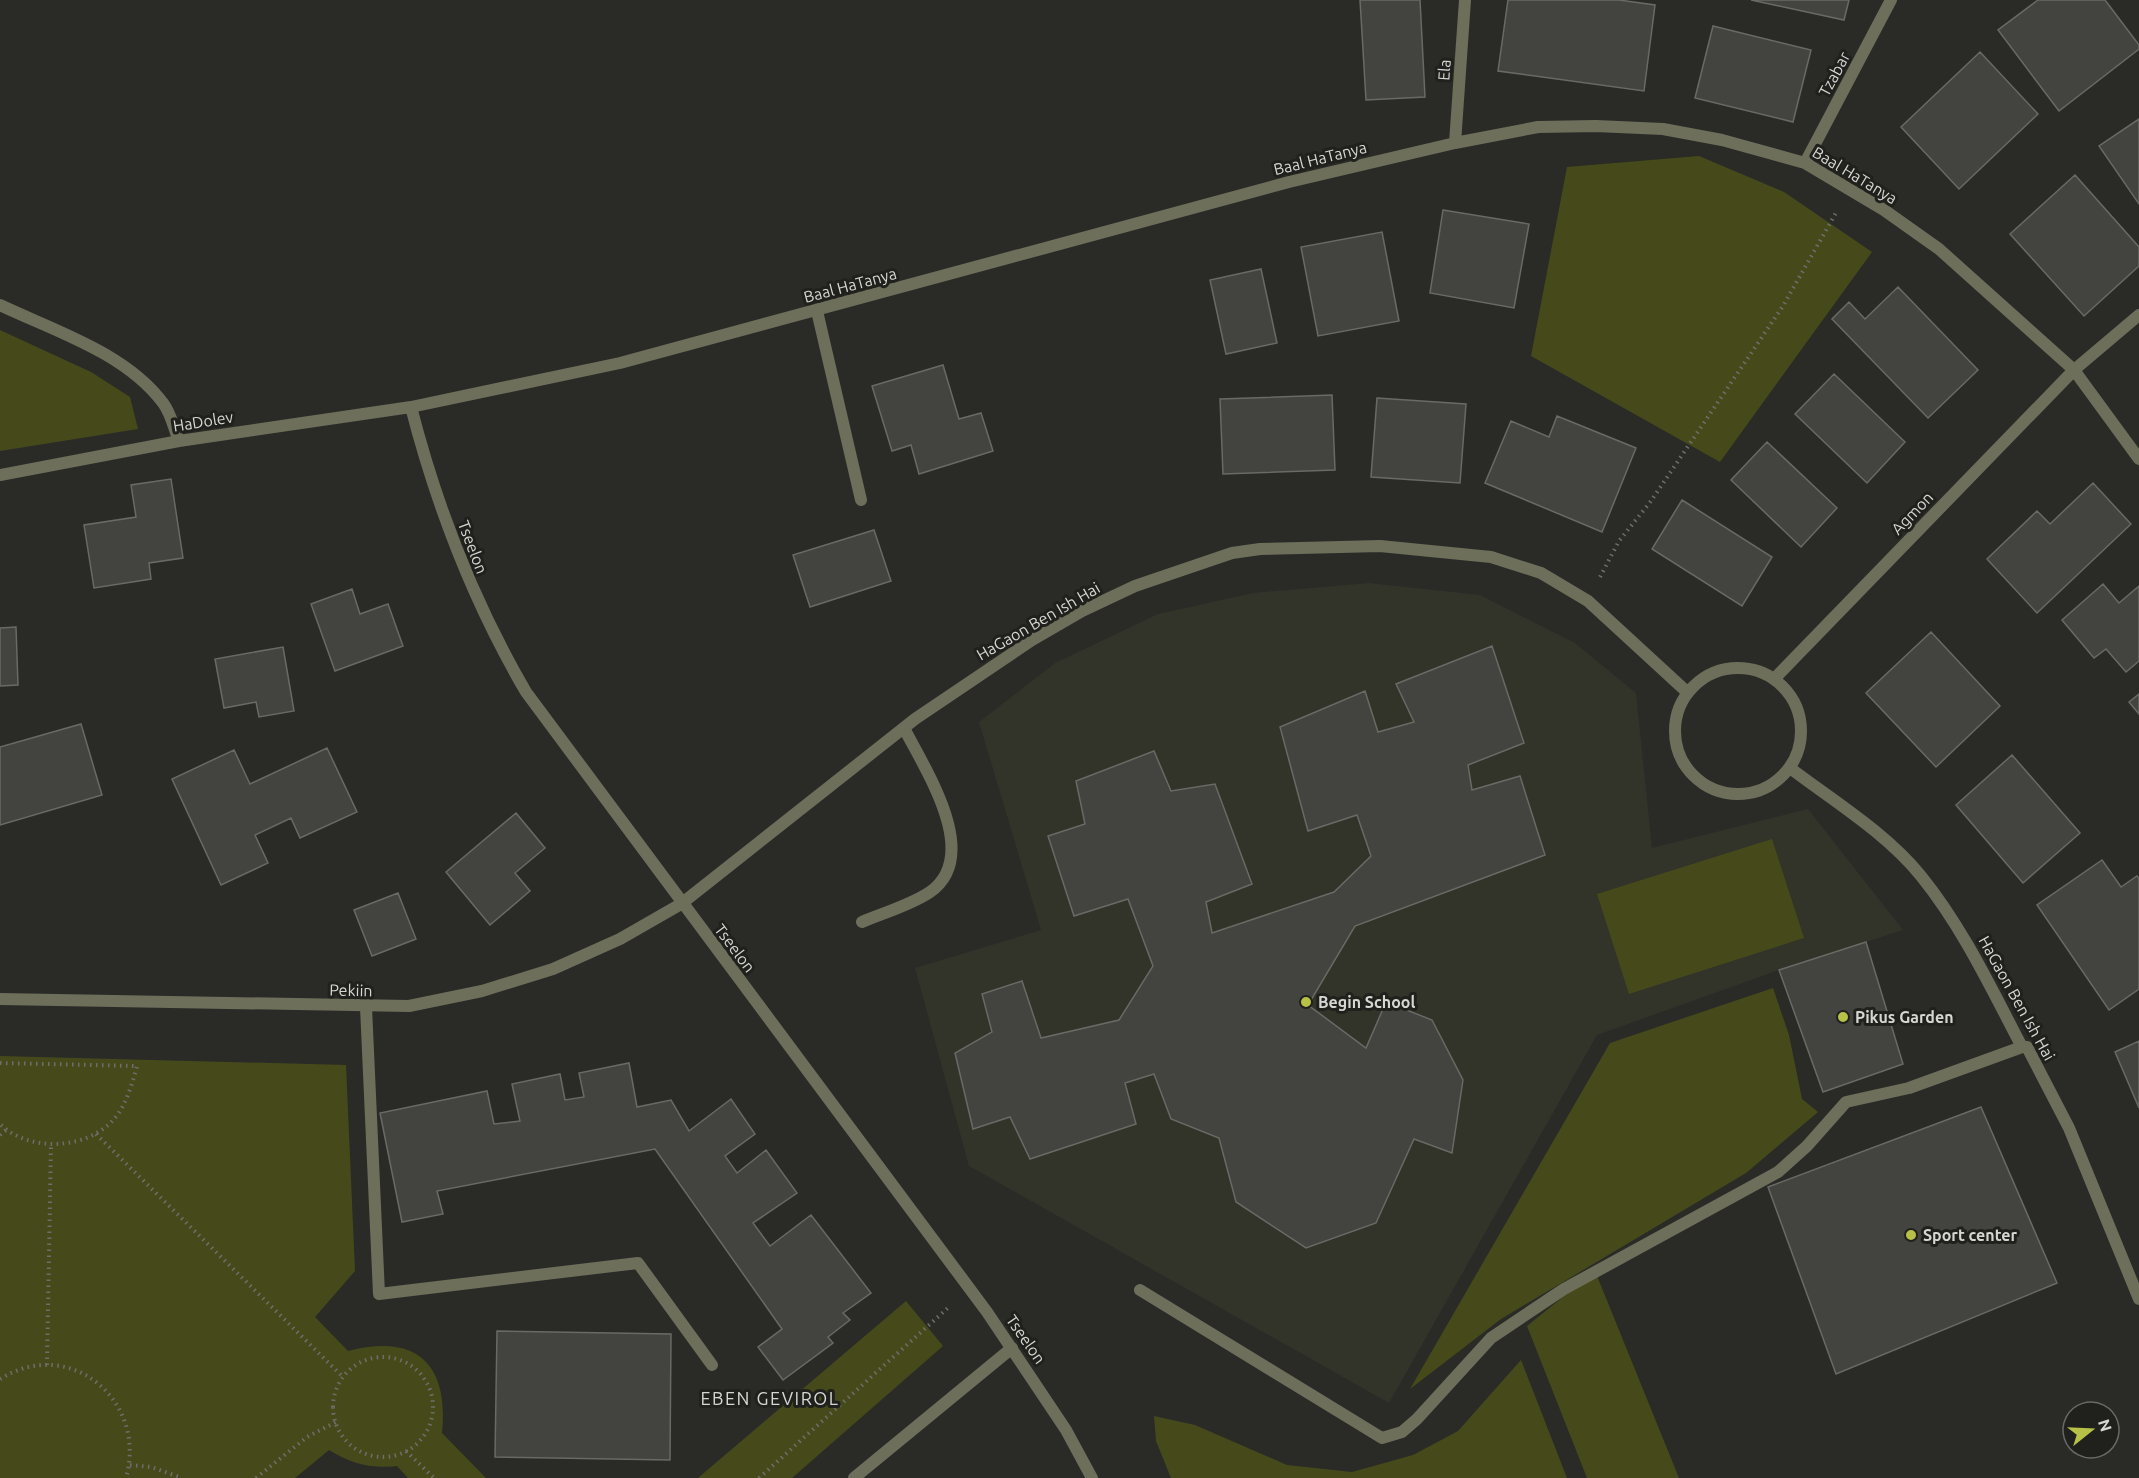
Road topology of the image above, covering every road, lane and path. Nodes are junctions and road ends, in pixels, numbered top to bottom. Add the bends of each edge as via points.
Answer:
1 (1465, 0) edge
2 (1891, 0) edge
3 (1455, 143) junction
4 (1805, 163) junction
5 (1849, 190) junction
6 (0, 305) edge
7 (817, 311) junction
8 (2139, 315) edge
9 (2074, 370) junction
10 (411, 407) junction
11 (179, 441) junction
12 (2139, 459) edge
13 (0, 475) edge
14 (861, 500) dead end
15 (1588, 601) junction
16 (1775, 678) junction
17 (1687, 692) junction
18 (904, 728) junction
19 (1790, 768) junction
20 (681, 904) junction
21 (862, 922) dead end
22 (0, 999) edge
23 (366, 1007) junction
24 (2022, 1047) junction
25 (0, 1063) edge
26 (0, 1124) edge
27 (6, 1130) junction
28 (96, 1134) junction
29 (0, 1135) edge
30 (51, 1144) junction
31 (970, 1289) junction
32 (1140, 1290) dead end
33 (2139, 1299) edge
34 (1012, 1348) junction
35 (47, 1365) junction
36 (712, 1365) dead end
37 (343, 1377) junction
38 (0, 1379) edge
39 (336, 1422) junction
40 (406, 1451) junction
41 (130, 1465) junction
42 (862, 1476) edge
43 (126, 1478) edge
44 (182, 1478) edge
45 (256, 1478) edge
46 (434, 1478) edge
47 (759, 1478) edge
48 (1092, 1478) edge

1 - 3 street, Ela
2 - 4 street, Tzabar
3 - 4 street, Baal HaTanya via 1538,127 1663,129 1722,140
3 - 7 street, Baal HaTanya via 1289,182
4 - 5 street, Baal HaTanya
5 - 9 street, Baal HaTanya via 1939,249
5 - 15 path via 1783,306 1651,501 1619,541
6 - 11 street via 139,375 165,405
7 - 10 street, Baal HaTanya via 620,363
7 - 14 street
8 - 9 street, Agmon
9 - 12 street, Baal HaTanya
9 - 16 street, Agmon
10 - 11 street, HaDolev
10 - 20 street, Tseelon via 452,540 508,663 545,721
11 - 13 street, HaDolev
15 - 17 street, HaGaon Ben Ish Hai
15 - 18 street, HaGaon Ben Ish Hai via 1541,573 1491,557 1380,546 1271,548 1232,553 1135,586 1065,620 984,670
16 - 17 street via 1757,669 1719,669 1701,678
16 - 19 street via 1799,710 1801,740
17 - 19 street via 1678,710 1676,739 1686,767 1701,782 1738,795 1758,792 1776,783
18 - 20 street, HaGaon Ben Ish Hai
18 - 21 street via 944,807 952,851 946,873 931,892
19 - 24 street, HaGaon Ben Ish Hai via 1880,835 1920,875 1961,932
20 - 23 street, Pekiin via 587,955 518,981 409,1006
20 - 31 street, Tseelon
22 - 23 street, Pekiin
23 - 36 street via 379,1294 638,1263
24 - 32 street via 1909,1088 1846,1102 1778,1172 1564,1289 1491,1338 1417,1419 1401,1432 1382,1438
24 - 33 street, HaGaon Ben Ish Hai via 2027,1047 2069,1128
25 - 28 path via 136,1066 129,1095 115,1118
26 - 27 path
27 - 29 path
27 - 30 path via 27,1140
28 - 30 path
28 - 37 path
30 - 35 path
31 - 34 street, Tseelon
31 - 47 path
34 - 42 street
34 - 48 street, Tseelon via 1066,1430
35 - 38 path
35 - 41 path via 85,1375 114,1400 127,1424
37 - 39 path via 334,1398
37 - 40 path via 361,1362 384,1357 406,1362 424,1377 431,1391 432,1415 424,1436
39 - 40 path via 343,1436 361,1451 383,1456
39 - 45 path via 307,1437
40 - 46 path
41 - 43 path
41 - 44 path via 151,1467

